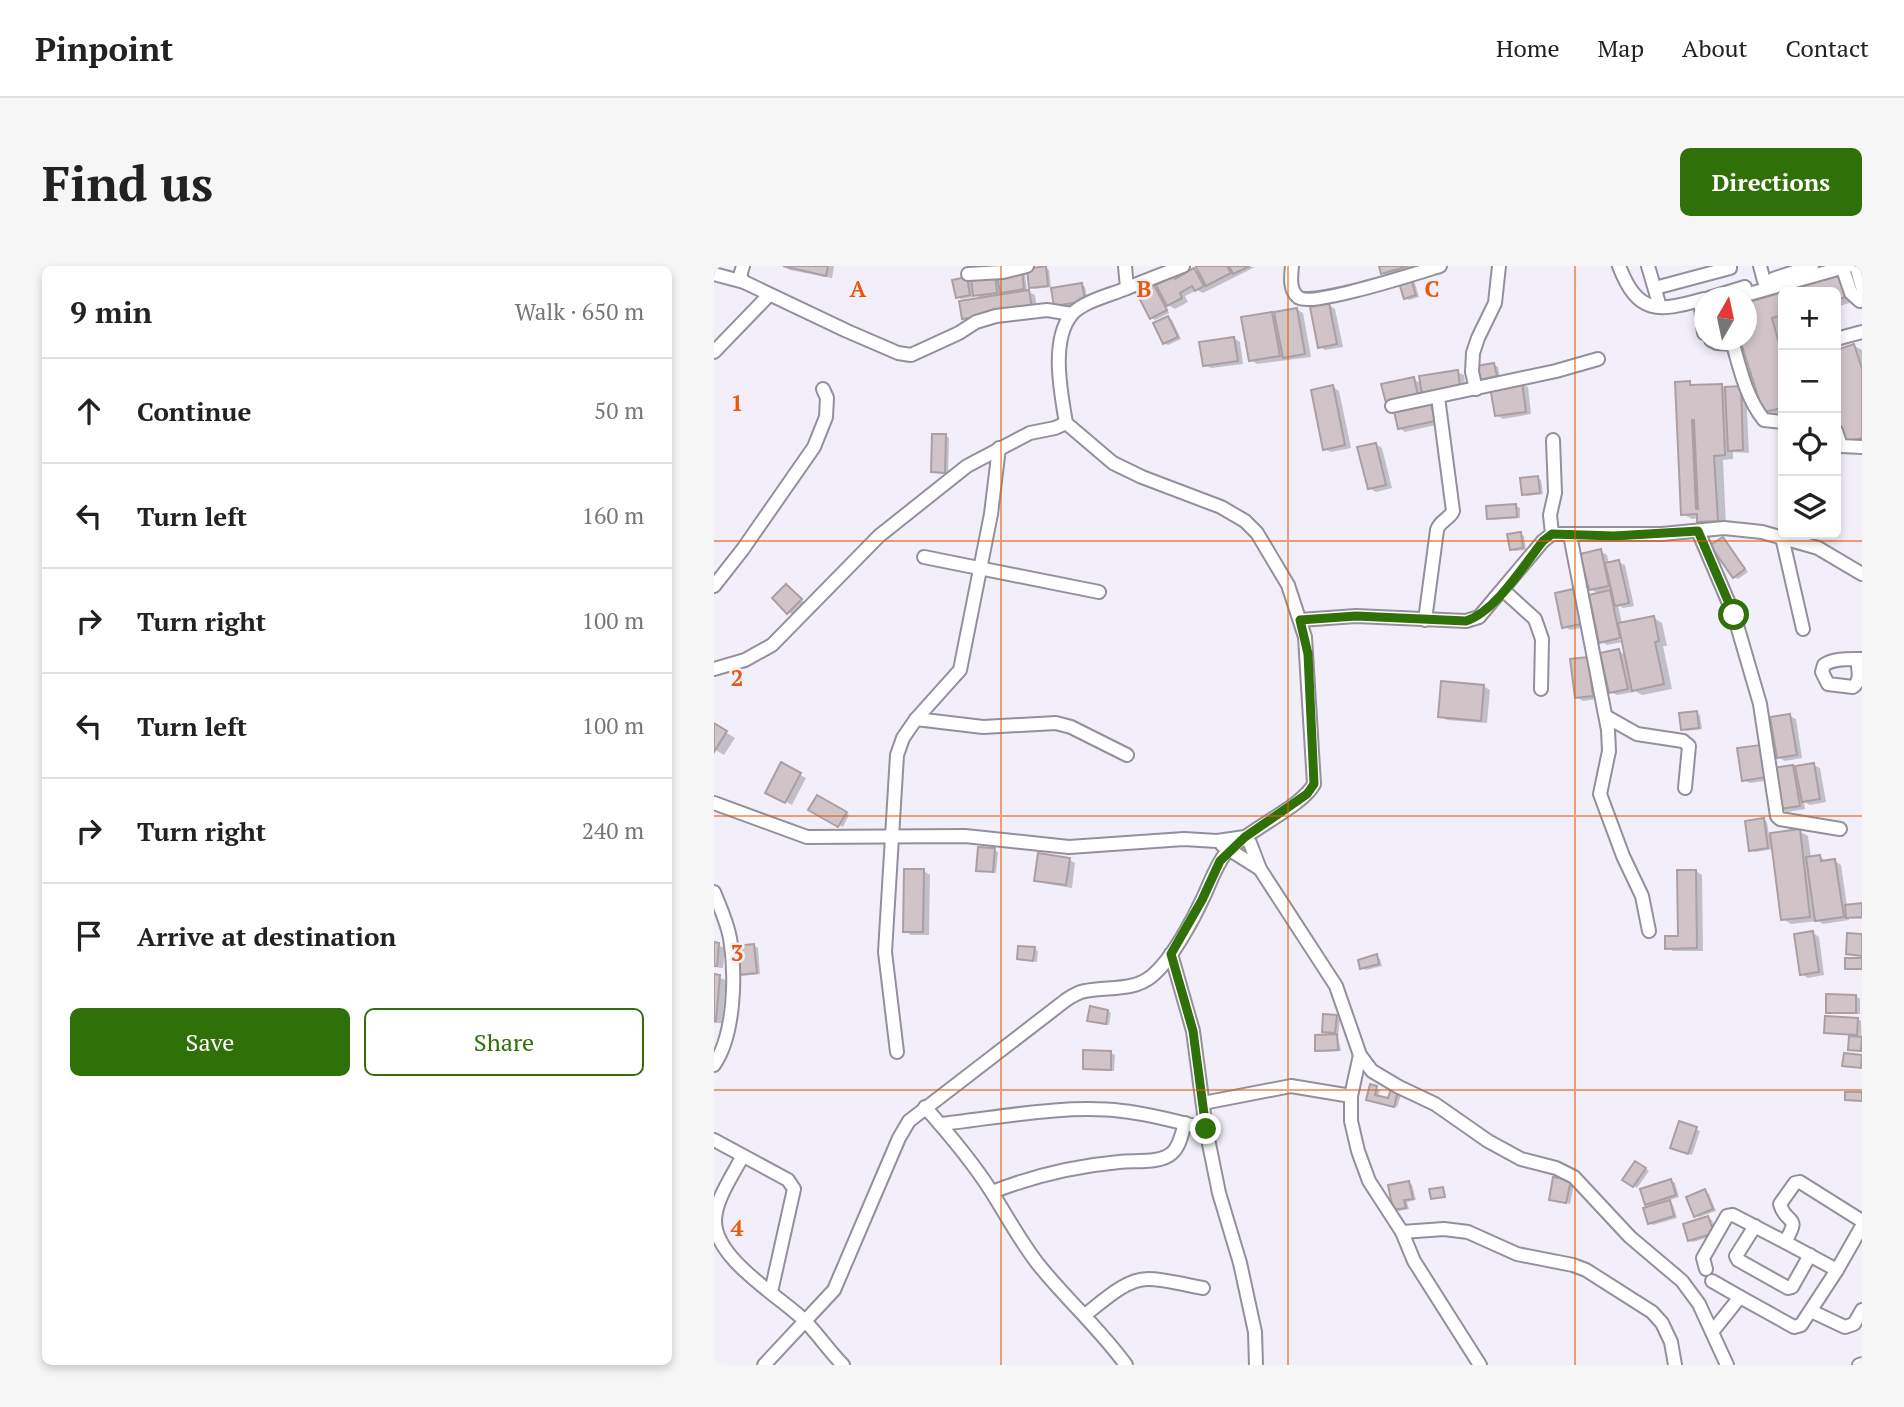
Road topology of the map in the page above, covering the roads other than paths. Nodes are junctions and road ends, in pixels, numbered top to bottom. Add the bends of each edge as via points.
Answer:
1 (716, 266) edge
2 (1027, 266) edge
3 (1125, 266) edge
4 (1183, 266) edge
5 (1440, 266) edge
6 (1499, 266) edge
7 (1619, 266) edge
8 (1648, 266) edge
9 (1730, 266) edge
10 (1760, 266) edge
11 (1812, 266) edge
12 (1847, 266) edge
13 (1292, 268) edge
14 (744, 272) edge
15 (714, 274) edge
16 (968, 274) dead end
17 (1764, 281) junction
18 (1744, 287) edge
19 (1862, 287) edge
20 (1127, 288) junction
21 (1655, 288) junction
22 (1757, 292) edge
23 (769, 295) junction
24 (1861, 301) edge
25 (1694, 302) edge
26 (1660, 307) junction
27 (1072, 314) junction
28 (1862, 332) edge
29 (1841, 338) edge
30 (1735, 350) edge
31 (714, 352) edge
32 (1598, 359) dead end
33 (823, 388) dead end
34 (1476, 389) junction
35 (1438, 397) junction
36 (1392, 407) dead end
37 (1778, 421) edge
38 (1066, 423) junction
39 (1553, 440) dead end
40 (1841, 445) edge
41 (1862, 447) edge
42 (999, 448) junction
43 (1698, 531) junction
44 (1552, 534) junction
45 (1570, 535) junction
46 (1778, 536) edge
47 (1782, 539) edge
48 (1789, 539) edge
49 (924, 557) dead end
50 (981, 568) junction
51 (1862, 574) edge
52 (714, 586) edge
53 (1503, 590) junction
54 (1099, 592) dead end
55 (1300, 620) junction
56 (1425, 620) junction
57 (1803, 629) dead end
58 (714, 669) edge
59 (1542, 689) dead end
60 (1606, 717) junction
61 (916, 719) junction
62 (1127, 755) dead end
63 (1685, 788) dead end
64 (714, 803) edge
65 (1840, 829) dead end
66 (891, 836) junction
67 (1245, 837) junction
68 (1217, 841) junction
69 (1228, 851) junction
70 (1260, 869) junction
71 (714, 892) edge
72 (1649, 932) dead end
73 (1171, 954) junction
74 (897, 1052) dead end
75 (1360, 1055) junction
76 (714, 1065) edge
77 (1351, 1096) junction
78 (1203, 1104) junction
79 (925, 1107) junction
80 (1185, 1123) junction
81 (940, 1124) junction
82 (1206, 1129) junction
83 (714, 1140) edge
84 (742, 1157) junction
85 (992, 1192) junction
86 (1755, 1226) junction
87 (1861, 1228) edge
88 (1402, 1232) junction
89 (715, 1234) edge
90 (1785, 1242) junction
91 (1810, 1255) junction
92 (1837, 1270) junction
93 (1203, 1288) dead end
94 (771, 1292) junction
95 (1740, 1297) junction
96 (1862, 1310) edge
97 (1811, 1311) junction
98 (1085, 1315) junction
99 (804, 1320) junction
100 (1712, 1332) junction
101 (764, 1365) edge
102 (844, 1365) edge
103 (1126, 1365) edge
104 (1256, 1365) edge
105 (1480, 1365) edge
106 (1675, 1365) edge
107 (1727, 1365) edge

1 - 14 street via 730,273
2 - 16 street
3 - 20 street
4 - 20 street
5 - 13 street via 1311,300 1296,296
6 - 34 street via 1495,303 1473,353
7 - 26 street via 1636,299
8 - 21 street
9 - 21 street
10 - 17 street
11 - 17 street
12 - 19 street
12 - 22 street
12 - 24 street via 1851,293
14 - 15 street
14 - 23 street
17 - 18 street
20 - 27 street
21 - 26 street
23 - 27 street via 911,355 996,316 1047,310
23 - 31 street
25 - 26 street
27 - 38 street via 1062,333 1060,356
28 - 29 street
30 - 37 street via 1756,411 1764,420
32 - 34 street
33 - 52 street via 826,417 814,447
34 - 35 street
35 - 36 street
35 - 56 street via 1453,511 1438,525
38 - 42 street
38 - 55 street via 1113,463 1245,521 1289,585
39 - 44 street
40 - 41 street
42 - 50 street
42 - 58 street via 967,466 879,536 772,645 745,660
43 - 45 street
43 - 46 street via 1724,528
43 - 65 street via 1734,615 1760,704 1777,816
44 - 45 street
44 - 53 street
45 - 60 street
47 - 57 street
48 - 51 street via 1818,548
49 - 50 street
50 - 54 street
50 - 61 street via 960,670
53 - 56 street via 1479,617
53 - 59 street via 1535,620 1542,639
55 - 56 street via 1356,616
55 - 67 street via 1308,654 1314,784 1307,794
60 - 63 street via 1637,734 1683,741 1689,746
60 - 72 street via 1608,751 1600,794 1642,896
61 - 62 street via 983,727 1056,723
61 - 66 street via 897,755
64 - 66 street via 807,837
66 - 68 street via 965,836 1069,847
66 - 74 street via 885,952
67 - 68 street
67 - 69 street
67 - 70 street
68 - 69 street
69 - 70 street
69 - 73 street
70 - 75 street via 1336,986
71 - 76 street via 730,937 733,988 724,1042
73 - 78 street via 1193,1031
73 - 79 street via 1138,984 1083,991 1066,1000
75 - 77 street
75 - 100 street via 1372,1071 1435,1104 1488,1141 1521,1159 1574,1177 1630,1237 1682,1282
77 - 78 street via 1291,1086
77 - 88 street via 1351,1121 1365,1171
78 - 82 street
79 - 81 street
79 - 99 street via 899,1138 834,1290
80 - 81 street via 1083,1109
80 - 82 street
80 - 85 street via 1171,1154 1156,1160 1062,1170
81 - 85 street
82 - 104 street via 1255,1332
83 - 84 street
84 - 89 street via 719,1205
84 - 94 street via 788,1180 794,1189
85 - 98 street via 1015,1234
86 - 90 street
86 - 91 street via 1738,1260 1788,1288
86 - 95 street via 1727,1216 1703,1258 1709,1275
87 - 90 street via 1800,1182 1780,1204 1794,1226
87 - 92 street
88 - 105 street via 1414,1261
88 - 106 street via 1468,1232 1517,1254 1586,1270 1652,1312 1671,1342
89 - 94 street
90 - 91 street
91 - 92 street
92 - 97 street
93 - 98 street via 1140,1280
94 - 99 street
95 - 97 street via 1794,1327
95 - 100 street
96 - 97 street via 1854,1324 1844,1327
98 - 103 street
99 - 101 street
99 - 102 street
100 - 107 street

